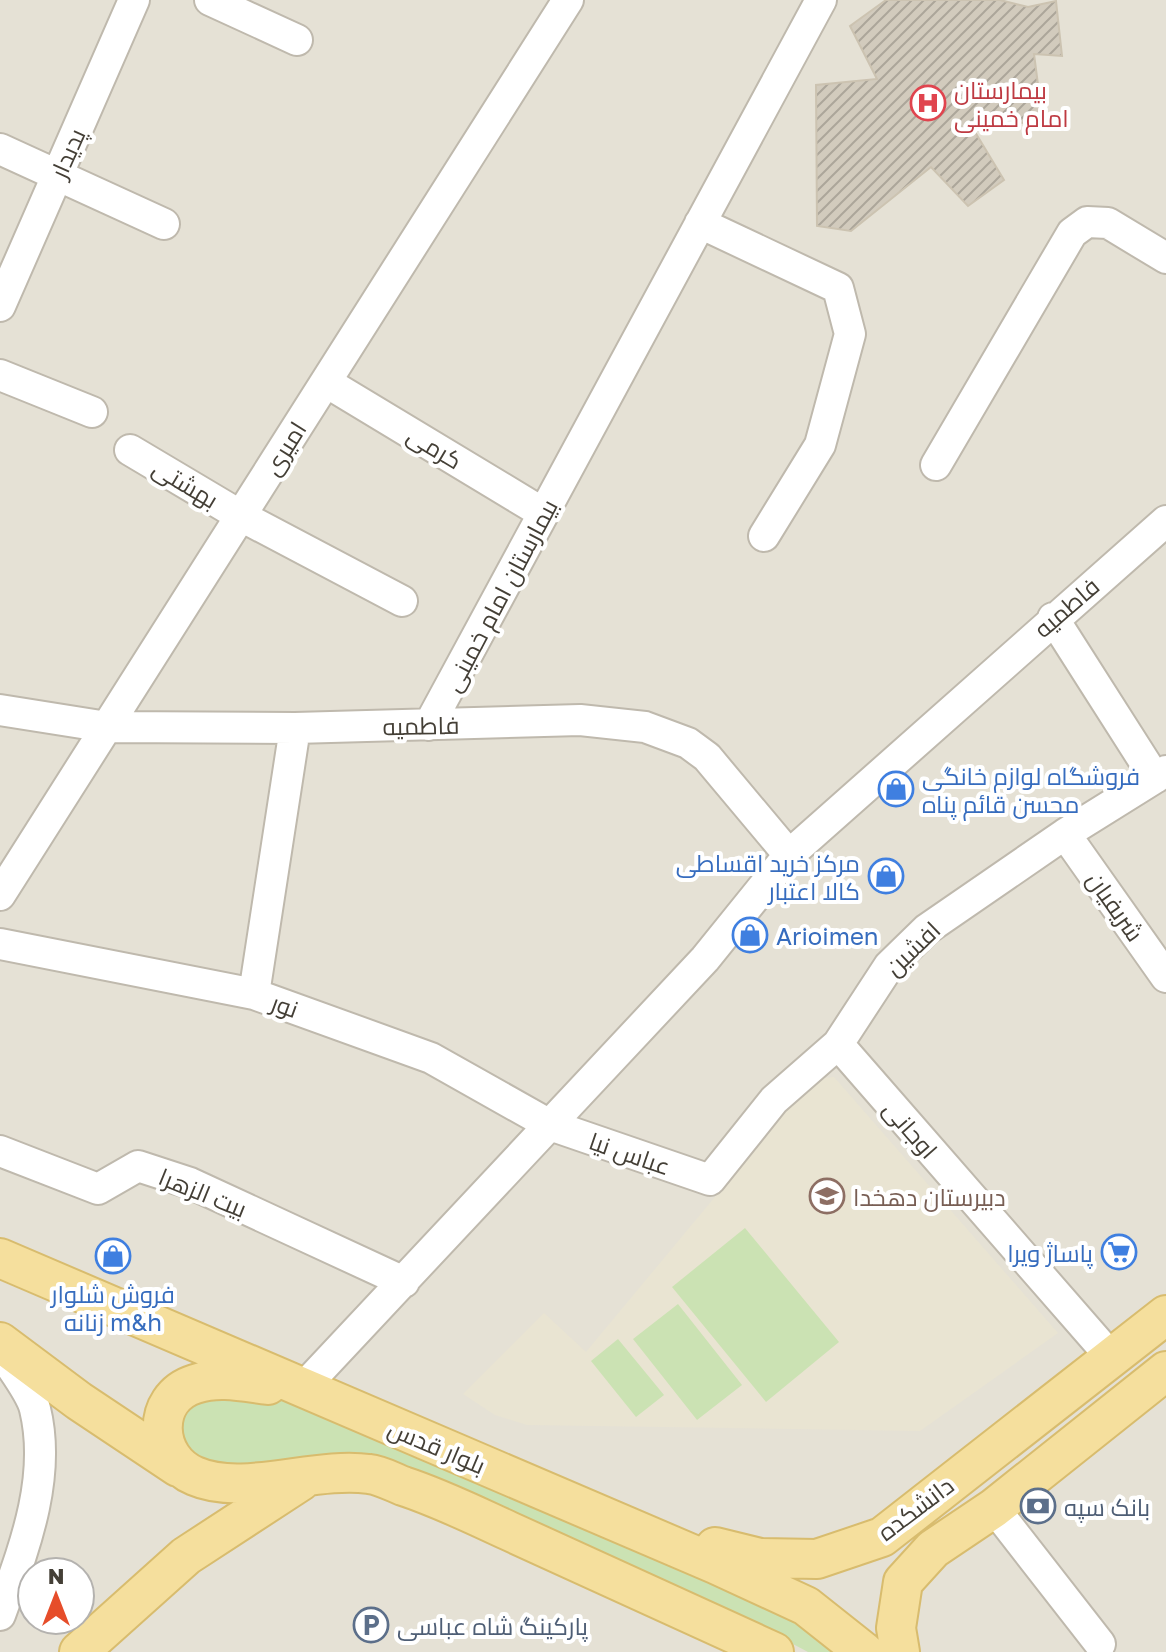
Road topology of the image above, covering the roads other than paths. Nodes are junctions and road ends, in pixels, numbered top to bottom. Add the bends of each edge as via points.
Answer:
1 (134, 0) edge
2 (210, 0) edge
3 (568, 0) edge
4 (821, 0) edge
5 (297, 40) dead end
6 (0, 149) edge
7 (57, 175) junction
8 (700, 223) junction
9 (164, 224) dead end
10 (1166, 258) edge
11 (0, 306) edge
12 (0, 375) edge
13 (326, 382) junction
14 (92, 412) dead end
15 (130, 450) dead end
16 (936, 465) dead end
17 (543, 513) junction
18 (241, 516) junction
19 (1166, 521) edge
20 (764, 536) dead end
21 (402, 601) dead end
22 (1053, 618) junction
23 (0, 710) edge
24 (429, 725) junction
25 (107, 727) junction
26 (295, 728) junction
27 (1161, 775) edge
28 (1065, 834) junction
29 (789, 855) junction
30 (0, 895) edge
31 (0, 944) edge
32 (1166, 977) edge
33 (254, 994) junction
34 (838, 1044) junction
35 (550, 1125) junction
36 (0, 1151) edge
37 (710, 1180) joint
38 (0, 1258) edge
39 (404, 1282) junction
40 (1166, 1315) edge
41 (0, 1342) edge
42 (0, 1350) edge
43 (1111, 1357) junction
44 (1166, 1371) edge
45 (302, 1389) junction
46 (186, 1472) junction
47 (309, 1475) junction
48 (994, 1508) junction
49 (617, 1523) junction
50 (0, 1615) edge
51 (1100, 1644) dead end
52 (79, 1652) edge
53 (774, 1652) edge
54 (864, 1652) edge
55 (900, 1652) edge

1 - 7 street, پدیدار
2 - 5 street
3 - 13 street, امیری
4 - 8 street, بیمارستان امام خمینی
6 - 7 street
7 - 9 street
7 - 11 street, پدیدار
8 - 17 street, بیمارستان امام خمینی
8 - 20 street via 838,288 850,334 820,445
10 - 16 street via 1108,223 1087,222 1072,233
12 - 14 street
13 - 17 street, کرمی
13 - 18 street, امیری
15 - 18 street, بهشتی
17 - 24 street, بیمارستان امام خمینی
18 - 21 street, بهشتی
18 - 25 street, امیری
19 - 22 street, فاطمیه
22 - 27 street
22 - 29 street, فاطمیه
23 - 25 street, فاطمیه
24 - 26 street, فاطمیه
24 - 29 street, فاطمیه via 580,720 645,727 688,743 707,757
25 - 26 street, فاطمیه
25 - 30 street, امیری
26 - 33 street
27 - 28 street, افشین
28 - 32 street, شریفیان
28 - 34 street, افشین via 927,929 889,966
29 - 35 street, فاطمیه via 705,959
31 - 33 street, نور
33 - 35 street, نور via 431,1058
34 - 37 street, افشین via 774,1100
34 - 43 street, اوجانی
35 - 37 street, عباس نیا
35 - 39 street, فاطمیه
36 - 39 street, بیت الزهرا via 98,1189 138,1166 190,1183
38 - 45 main road, بلوار قدس
39 - 45 street, فاطمیه
40 - 43 main road, دانشکده
41 - 46 main road, بلوار قدس
42 - 50 street via 35,1407 41,1464 31,1522
43 - 49 main road, دانشکده via 882,1537 817,1559 760,1558
44 - 48 main road, دانشکده
45 - 46 main road via 230,1380 185,1389 164,1414 162,1433 171,1458
45 - 49 main road, بلوار قدس
46 - 47 main road, بلوار قدس via 226,1484
47 - 52 main road via 186,1556
47 - 53 main road, بلوار قدس via 369,1474 437,1497
48 - 51 street
48 - 55 main road, دانشکده via 933,1549 903,1582 896,1628
49 - 54 main road, بلوار قدس via 806,1606

